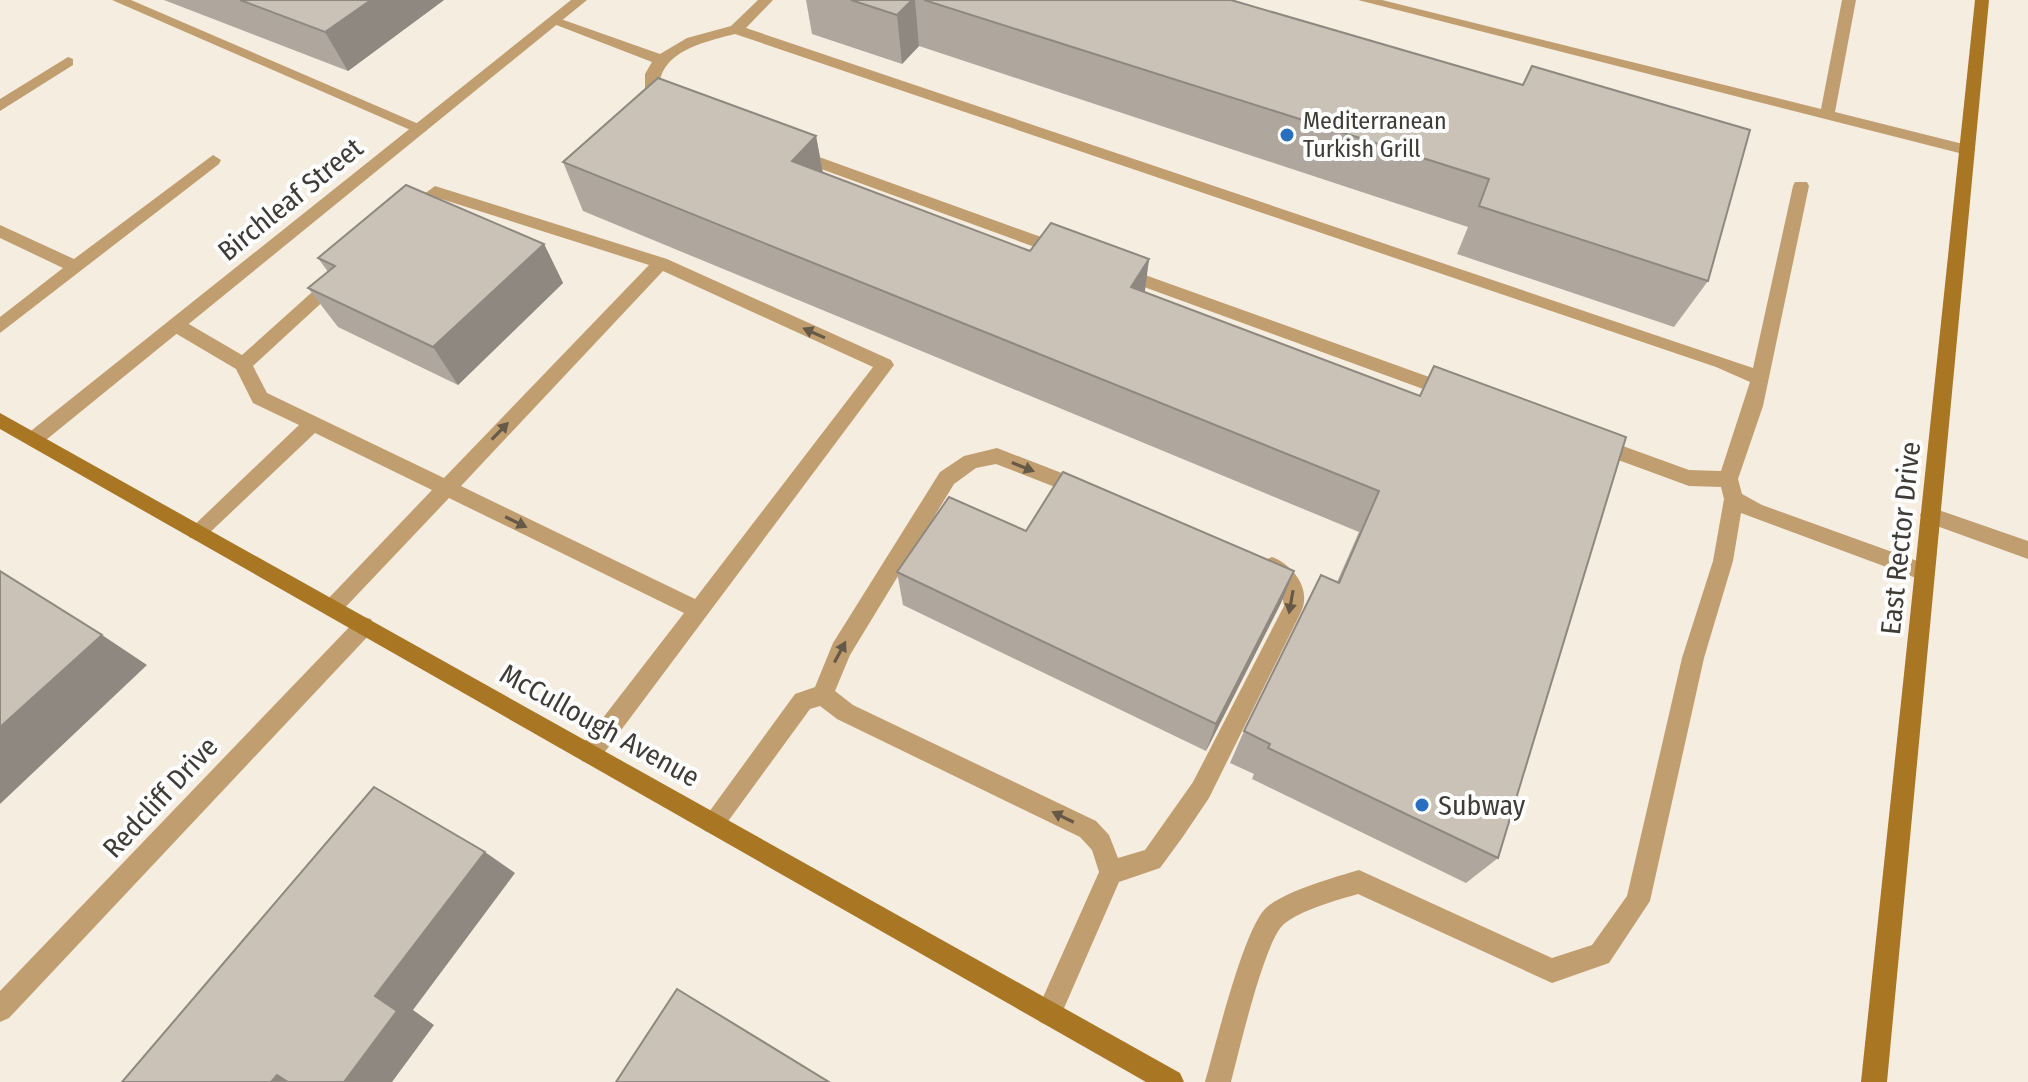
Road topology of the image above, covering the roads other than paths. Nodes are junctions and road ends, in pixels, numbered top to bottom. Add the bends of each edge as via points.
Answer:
1 (119, 0) edge
2 (580, 0) edge
3 (766, 0) edge
4 (1365, 0) edge
5 (1849, 0) edge
6 (1982, 0) edge
7 (553, 21) junction
8 (736, 29) junction
9 (661, 60) junction
10 (68, 62) dead end
11 (0, 106) edge
12 (686, 114) edge
13 (1827, 115) junction
14 (420, 128) junction
15 (776, 147) edge
16 (1967, 150) junction
17 (213, 160) dead end
18 (1801, 186) dead end
19 (401, 221) edge
20 (0, 231) edge
21 (1075, 256) edge
22 (661, 263) junction
23 (1105, 266) edge
24 (75, 267) junction
25 (345, 272) edge
26 (176, 325) junction
27 (0, 326) edge
28 (243, 364) junction
29 (1760, 379) junction
30 (1465, 397) edge
31 (0, 420) edge
32 (313, 423) junction
33 (34, 439) junction
34 (1584, 440) edge
35 (446, 487) junction
36 (1731, 489) junction
37 (1097, 496) edge
38 (1930, 515) junction
39 (197, 532) junction
40 (2028, 550) edge
41 (1253, 558) edge
42 (1924, 572) junction
43 (332, 608) junction
44 (698, 610) junction
45 (364, 626) junction
46 (823, 695) junction
47 (590, 753) junction
48 (713, 823) junction
49 (1111, 872) junction
50 (0, 1009) edge
51 (1049, 1013) junction
52 (1138, 1074) edge
53 (1171, 1082) edge
54 (1218, 1082) edge
55 (1874, 1082) edge

1 - 14 street
2 - 7 street, Birchleaf Street
3 - 8 street
4 - 13 street
5 - 13 street
6 - 16 street, East Rector Drive
7 - 9 street
7 - 14 street, Birchleaf Street
8 - 9 street via 692,41
8 - 29 street
9 - 12 street via 652,74 652,91 671,109
10 - 11 street
13 - 16 street
14 - 26 street, Birchleaf Street
15 - 21 street
16 - 38 street, East Rector Drive
17 - 24 street
18 - 29 street
19 - 22 street via 435,191
20 - 24 street
35 -> 22 street
44 -> 22 street via 885,365
23 - 30 street
24 - 27 street
25 - 28 street
26 - 28 street
26 - 33 street, Birchleaf Street
28 - 32 street via 260,398
29 - 36 street
31 - 33 street, McCullough Avenue
32 - 35 street
32 - 39 street
33 - 39 street, McCullough Avenue
34 - 36 street
35 - 43 street
35 -> 44 street
36 - 42 street via 1755,511
36 - 54 street via 1723,561 1693,658 1638,901 1600,954 1552,971 1359,882 1324,892 1274,916 1252,961
46 -> 37 street via 841,650 947,478 971,461 997,456
38 - 40 street
38 - 42 street, East Rector Drive
39 - 43 street, McCullough Avenue
41 -> 49 street via 1282,569 1293,586 1294,606 1201,790 1174,830 1152,860
42 - 55 street, East Rector Drive
43 - 45 street, McCullough Avenue
44 - 47 street
45 - 47 street, McCullough Avenue
45 - 50 street, Redcliff Drive
46 - 48 street via 803,701
49 -> 46 street via 1101,843 1088,829 845,712
47 - 48 street, McCullough Avenue
48 - 51 street, McCullough Avenue
49 - 51 street
51 - 52 street, McCullough Avenue
52 - 53 street, McCullough Avenue

